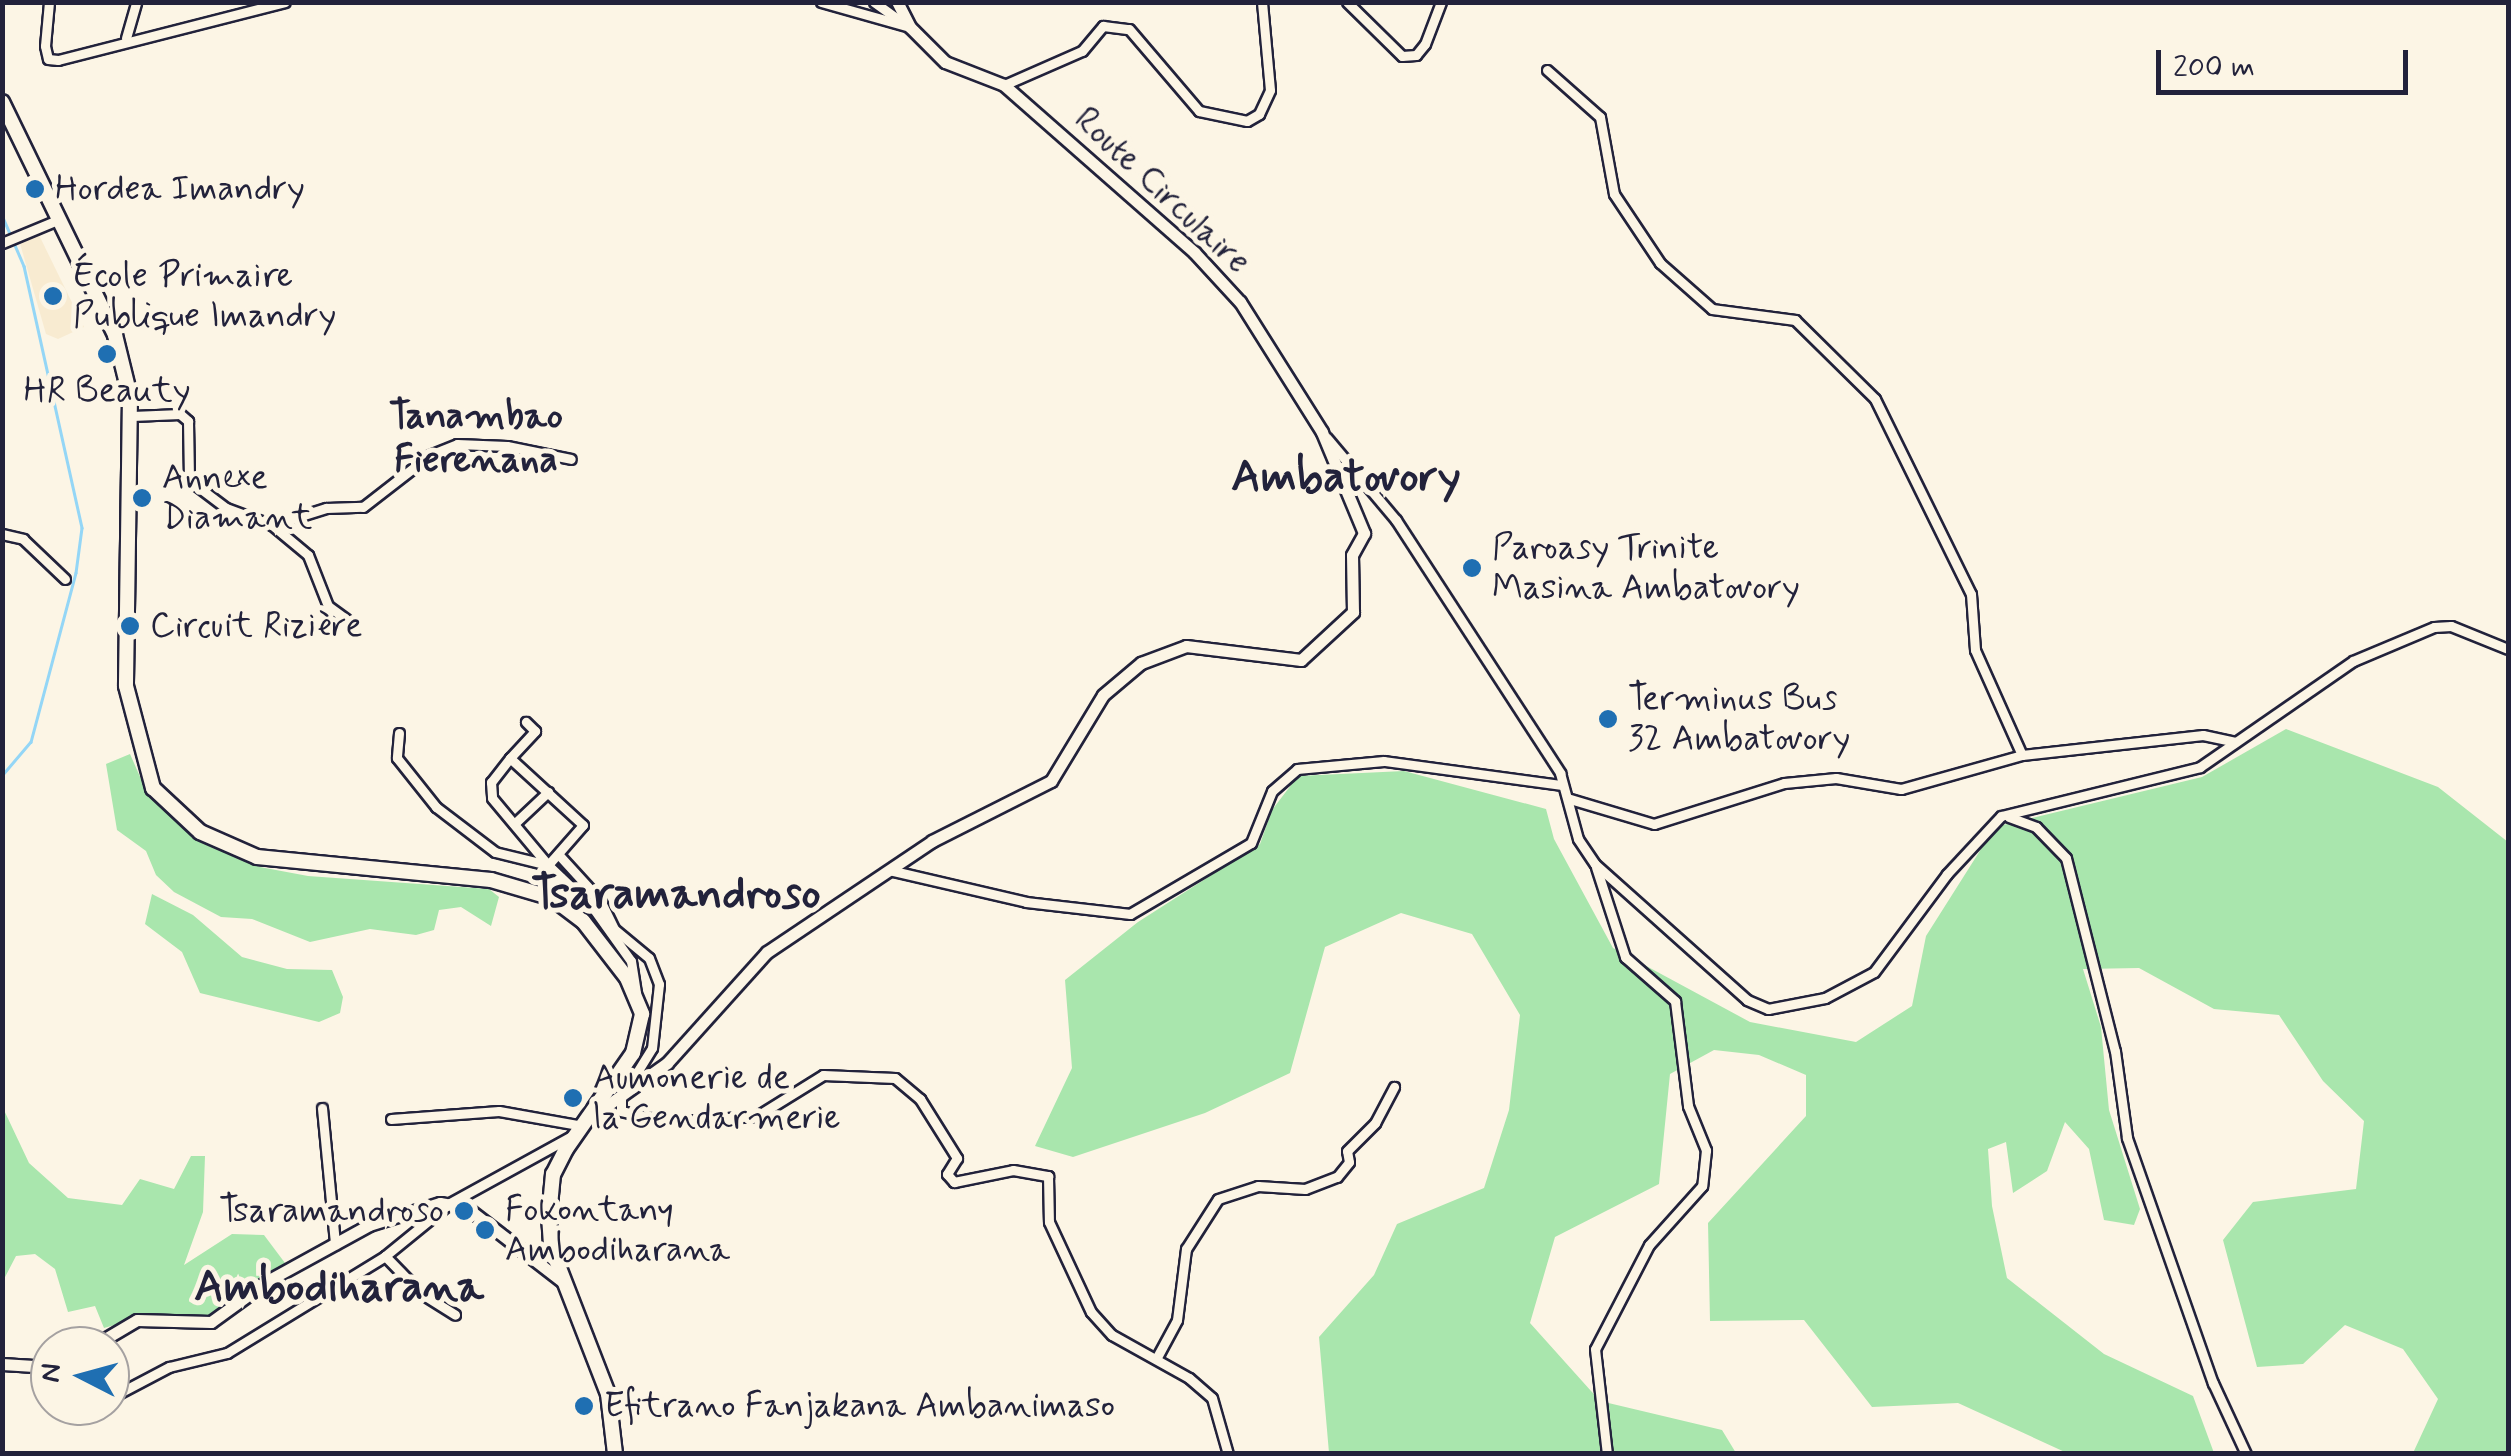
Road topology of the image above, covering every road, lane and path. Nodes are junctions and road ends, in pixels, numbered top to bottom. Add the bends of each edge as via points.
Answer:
1 (49, 2) edge
2 (136, 2) edge
3 (286, 2) edge
4 (821, 2) edge
5 (874, 2) edge
6 (897, 2) edge
7 (1262, 2) edge
8 (1347, 2) edge
9 (1441, 2) edge
10 (269, 5) edge
11 (910, 27) junction
12 (126, 38) junction
13 (1547, 70) dead end
14 (1004, 85) junction
15 (2, 102) edge
16 (60, 219) junction
17 (8, 240) edge
18 (132, 416) junction
19 (1322, 432) junction
20 (571, 459) dead end
21 (272, 525) junction
22 (2, 534) edge
23 (64, 579) dead end
24 (346, 619) dead end
25 (2508, 649) edge
26 (526, 722) dead end
27 (398, 733) dead end
28 (2236, 742) junction
29 (2022, 756) junction
30 (510, 758) junction
31 (1560, 785) junction
32 (548, 792) junction
33 (1570, 799) junction
34 (2001, 816) junction
35 (514, 824) junction
36 (558, 854) junction
37 (1596, 864) junction
38 (548, 865) junction
39 (889, 870) junction
40 (636, 998) junction
41 (1394, 1087) dead end
42 (616, 1095) junction
43 (322, 1108) dead end
44 (390, 1119) dead end
45 (579, 1131) junction
46 (450, 1203) junction
47 (335, 1244) junction
48 (385, 1256) junction
49 (563, 1282) junction
50 (456, 1315) dead end
51 (127, 1326) edge
52 (1156, 1359) junction
53 (2, 1364) edge
54 (30, 1366) edge
55 (130, 1387) edge
56 (615, 1454) edge
57 (1228, 1454) edge
58 (1606, 1454) edge
59 (2246, 1454) edge

1 - 12 street via 48,59
2 - 12 street
3 - 10 street
4 - 11 street
5 - 11 street
6 - 11 street, Route Circulaire
7 - 14 street via 1270,90 1260,114 1247,120 1199,112 1129,28 1104,26 1082,51
8 - 9 street via 1402,56 1416,55 1425,44
10 - 12 street
11 - 14 street, Route Circulaire via 956,71
13 - 29 street via 1600,117 1614,194 1660,263 1726,315 1795,320 1876,399 1971,594 1975,650
14 - 19 street, Route Circulaire via 1194,252 1240,302
15 - 16 main road
16 - 17 street
16 - 18 main road via 115,335
18 - 21 street via 180,414 188,421 189,480 226,508
18 - 40 main road via 129,715 154,788 200,832 287,863 458,876 552,898 602,943
19 - 31 street via 1396,520 1560,773
19 - 39 street, Route Circulaire via 1364,533 1352,555 1353,612 1327,640 1301,660 1186,646 1142,663 1103,695 1051,781 976,816
20 - 21 street via 457,444 430,455 364,507 326,508
21 - 24 street via 308,556 328,606
22 - 23 street via 23,539
25 - 28 street via 2451,626 2397,639
26 - 30 street via 535,730
27 - 38 street via 398,758 436,807 495,852
28 - 29 street via 2202,735
28 - 34 street via 2200,767
29 - 33 street via 1901,788 1836,778 1784,783 1654,824
30 - 32 street
30 - 35 street via 489,792
31 - 33 street
31 - 39 street via 1384,761 1297,769 1272,791 1251,842 1130,914 1010,899
32 - 35 street
32 - 36 street via 583,825
33 - 37 street via 1578,839
34 - 37 street via 1947,874 1874,972 1852,988 1780,1008 1746,1000
34 - 59 street via 2036,827 2066,858 2115,1050 2126,1138 2213,1383
35 - 38 street
36 - 38 street
36 - 42 street via 600,900 614,929 649,958 659,984 652,1048
37 - 58 street via 1625,957 1675,1001 1688,1106 1706,1150 1702,1186 1648,1246 1594,1349
38 - 40 street via 592,908 631,961
39 - 42 street via 767,952 686,1044
40 - 42 main road via 642,1014
41 - 52 street via 1375,1123 1347,1151 1349,1162 1337,1177 1305,1189 1258,1186 1218,1200 1186,1248 1177,1320
42 - 45 main road
42 - 52 street via 621,1110 691,1121 757,1116 824,1075 895,1078 920,1099 957,1158 947,1174 954,1182 1013,1170 1048,1176 1049,1222 1091,1312 1112,1335
43 - 47 street
44 - 45 street via 498,1111
45 - 46 street
45 - 49 main road via 553,1174 550,1198 551,1247
46 - 47 street via 390,1217
46 - 48 street
46 - 49 street via 466,1208
47 - 51 street via 211,1322 137,1320
48 - 50 street via 422,1294
48 - 55 street via 227,1352 169,1366
49 - 56 main road via 596,1354
52 - 57 street via 1212,1398
53 - 54 street

